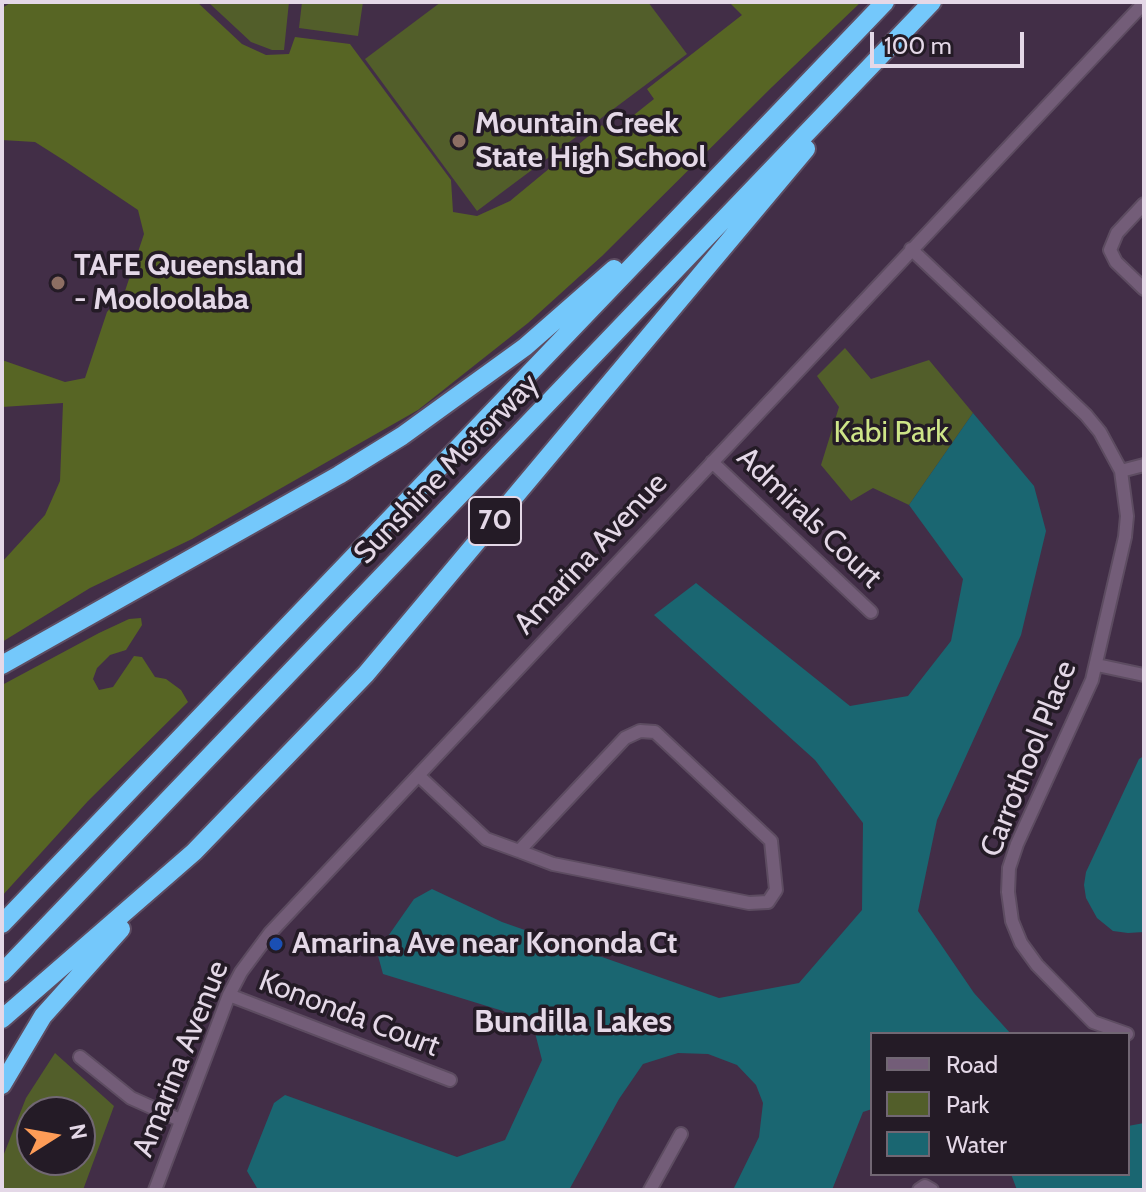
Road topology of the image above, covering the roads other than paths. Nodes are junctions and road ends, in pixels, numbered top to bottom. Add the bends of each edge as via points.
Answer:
1 (885, 2) edge
2 (932, 2) edge
3 (1144, 3) edge
4 (821, 119) junction
5 (1144, 204) edge
6 (652, 244) junction
7 (911, 249) junction
8 (1144, 289) edge
9 (712, 462) junction
10 (1144, 465) edge
11 (1121, 471) junction
12 (871, 612) dead end
13 (2, 665) edge
14 (1097, 665) junction
15 (1144, 675) edge
16 (419, 776) junction
17 (519, 851) junction
18 (141, 899) junction
19 (2, 924) edge
20 (2, 973) edge
21 (229, 995) junction
22 (2, 1019) edge
23 (1121, 1032) edge
24 (80, 1057) dead end
25 (450, 1080) dead end
26 (2, 1085) edge
27 (180, 1120) junction
28 (681, 1134) dead end
29 (155, 1190) edge
30 (650, 1190) edge
31 (919, 1190) edge
32 (932, 1190) edge

1 - 6 highway, Sunshine Motorway
2 - 4 highway, Sunshine Motorway / 70
3 - 7 street, Amarina Avenue
4 - 18 highway, 70 via 817,137 366,674 240,807
4 - 20 highway, Sunshine Motorway
5 - 8 street via 1117,233 1110,250
6 - 13 highway via 633,252 525,347 402,436
6 - 19 highway, Sunshine Motorway
7 - 9 street, Amarina Avenue
7 - 11 street, Carrothool Place via 1086,415
9 - 12 street, Admirals Court
9 - 16 street, Amarina Avenue
10 - 11 street
11 - 14 street, Carrothool Place via 1125,537
14 - 15 street
14 - 23 street, Carrothool Place via 1017,844 1008,892 1012,921 1037,965 1093,1022
16 - 17 street via 486,839
16 - 21 street, Amarina Avenue via 270,933
17 - 17 street via 625,738 655,732 771,841 776,890 768,902 749,903 553,864
18 - 22 highway, 70
18 - 26 highway via 131,919 43,1016
21 - 25 street, Kononda Court
21 - 27 street, Amarina Avenue
24 - 27 street via 131,1098
27 - 29 street, Amarina Avenue
28 - 30 street
31 - 32 street

